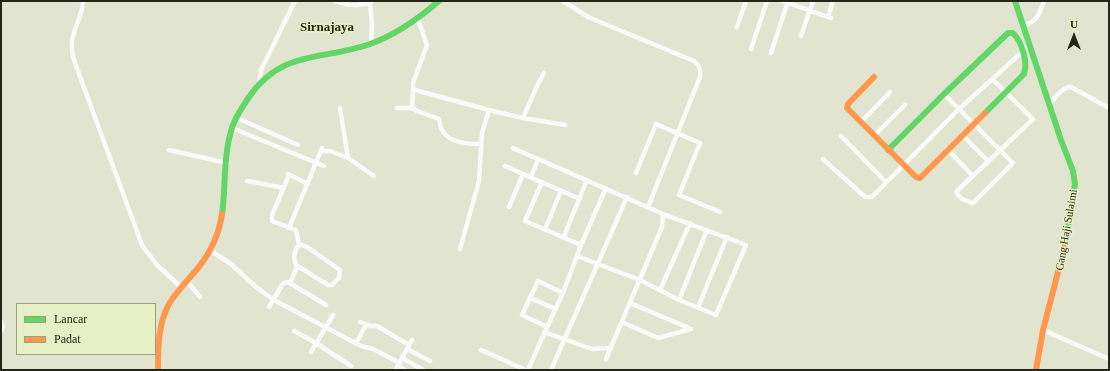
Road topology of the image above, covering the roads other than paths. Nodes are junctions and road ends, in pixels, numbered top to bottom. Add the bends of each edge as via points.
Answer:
1 (82, 1) edge
2 (294, 1) edge
3 (335, 1) edge
4 (439, 1) edge
5 (563, 1) edge
6 (746, 1) edge
7 (767, 1) edge
8 (813, 1) edge
9 (833, 1) edge
10 (1015, 1) edge
11 (1044, 1) edge
12 (371, 2) edge
13 (787, 2) edge
14 (810, 10) junction
15 (418, 19) junction
16 (737, 26) dead end
17 (1023, 26) junction
18 (801, 36) dead end
19 (371, 44) junction
20 (1030, 44) junction
21 (751, 49) dead end
22 (1022, 51) junction
23 (771, 53) dead end
24 (544, 73) dead end
25 (874, 77) dead end
26 (992, 79) junction
27 (260, 84) junction
28 (413, 88) junction
29 (890, 92) dead end
30 (1006, 92) junction
31 (944, 94) junction
32 (1050, 103) junction
33 (905, 105) dead end
34 (340, 108) dead end
35 (397, 108) dead end
36 (412, 108) junction
37 (1109, 108) edge
38 (959, 109) junction
39 (489, 110) junction
40 (237, 118) junction
41 (523, 118) junction
42 (861, 122) junction
43 (974, 124) junction
44 (565, 125) dead end
45 (232, 128) junction
46 (678, 134) junction
47 (962, 135) junction
48 (841, 136) dead end
49 (874, 136) junction
50 (480, 144) junction
51 (513, 148) dead end
52 (947, 149) junction
53 (169, 150) dead end
54 (888, 150) junction
55 (999, 150) junction
56 (295, 153) junction
57 (348, 158) junction
58 (538, 159) junction
59 (823, 159) dead end
60 (988, 161) junction
61 (227, 163) junction
62 (316, 163) junction
63 (904, 165) junction
64 (324, 166) dead end
65 (505, 166) dead end
66 (636, 173) dead end
67 (523, 174) junction
68 (374, 176) dead end
69 (973, 176) junction
70 (531, 177) junction
71 (587, 180) junction
72 (247, 181) dead end
73 (542, 182) junction
74 (886, 182) junction
75 (308, 184) junction
76 (284, 188) junction
77 (606, 188) junction
78 (561, 191) junction
79 (627, 197) junction
80 (580, 199) junction
81 (509, 207) dead end
82 (648, 207) junction
83 (720, 212) dead end
84 (663, 214) junction
85 (690, 223) junction
86 (289, 228) junction
87 (545, 229) junction
88 (707, 230) junction
89 (564, 236) junction
90 (726, 237) junction
91 (582, 244) junction
92 (299, 245) junction
93 (460, 249) dead end
94 (211, 251) junction
95 (577, 256) junction
96 (597, 264) junction
97 (297, 267) junction
98 (640, 280) junction
99 (187, 281) junction
100 (290, 283) junction
101 (181, 287) junction
102 (660, 290) junction
103 (563, 293) junction
104 (200, 297) dead end
105 (530, 298) junction
106 (274, 300) junction
107 (679, 300) junction
108 (630, 303) junction
109 (326, 305) dead end
110 (269, 307) dead end
111 (698, 307) junction
112 (556, 309) junction
113 (333, 315) dead end
114 (1, 322) edge
115 (360, 322) dead end
116 (622, 322) junction
117 (366, 325) junction
118 (326, 328) junction
119 (545, 329) junction
120 (1043, 330) junction
121 (1, 332) edge
122 (294, 332) dead end
123 (565, 339) junction
124 (316, 343) junction
125 (356, 343) junction
126 (410, 345) junction
127 (610, 348) junction
128 (480, 350) dead end
129 (311, 352) dead end
130 (606, 359) dead end
131 (1109, 359) edge
132 (430, 361) dead end
133 (399, 364) edge
134 (349, 368) edge
135 (158, 370) edge
136 (405, 370) edge
137 (423, 370) edge
138 (527, 370) edge
139 (551, 370) edge
140 (1036, 370) edge

1 - 101 street via 82,11 71,44 75,63 142,245
2 - 27 street via 261,70
3 - 12 street via 356,6
4 - 15 street
5 - 46 street via 588,17 698,64 700,77
6 - 16 street
7 - 21 street
8 - 14 street
9 - 14 street via 830,17
10 - 17 street, Gang Haji Sulaimi
11 - 17 street via 1034,22
12 - 19 street
13 - 14 street
13 - 23 street
14 - 18 street
15 - 19 street via 392,36
15 - 28 street via 427,45
17 - 20 street, Gang Haji Sulaimi
19 - 27 street via 294,61 272,72
20 - 22 street
20 - 32 street, Gang Haji Sulaimi
22 - 26 street
22 - 30 street via 1026,72
22 - 31 street via 1016,35 1008,33
24 - 41 street
25 - 42 street via 847,106
26 - 30 street
26 - 38 street
27 - 40 street via 248,98
28 - 36 street
28 - 39 street
29 - 42 street
30 - 43 street
30 - 55 street via 1032,119
31 - 38 street
31 - 54 street
32 - 37 street via 1064,89 1072,87
32 - 120 street, Gang Haji Sulaimi via 1075,184 1060,272
33 - 49 street
34 - 57 street
35 - 36 street
36 - 50 street via 439,119 443,132 451,139 466,144
38 - 43 street
38 - 63 street
39 - 41 street
39 - 50 street
40 - 45 street
40 - 56 street via 299,143
41 - 44 street
42 - 49 street
43 - 47 street
43 - 55 street
45 - 56 street
45 - 61 street
46 - 66 street via 656,124
46 - 82 street
46 - 83 street via 700,143 679,195
47 - 52 street
47 - 60 street
48 - 74 street
49 - 54 street
50 - 93 street via 479,181
51 - 58 street
52 - 63 street via 920,178
52 - 69 street
53 - 61 street
54 - 63 street
55 - 60 street
55 - 69 street via 1013,164 973,202 962,199 957,191
56 - 62 street
57 - 62 street via 321,149
57 - 68 street
58 - 70 street
58 - 71 street
59 - 74 street via 865,197 875,195
60 - 69 street
61 - 94 street via 223,211
62 - 64 street
62 - 75 street
63 - 74 street
65 - 67 street
67 - 70 street
67 - 81 street
70 - 73 street
71 - 77 street
71 - 80 street
72 - 76 street
73 - 78 street
73 - 87 street via 525,221
75 - 76 street via 288,174
75 - 86 street
76 - 86 street via 272,220
77 - 79 street
77 - 91 street
78 - 80 street
78 - 87 street
79 - 82 street
79 - 96 street
80 - 89 street
82 - 84 street
84 - 85 street
84 - 98 street via 662,227
85 - 88 street
85 - 102 street
86 - 92 street via 296,232
87 - 89 street
88 - 90 street
88 - 107 street
89 - 91 street
90 - 111 street
90 - 111 street via 746,245 716,315
91 - 95 street
92 - 97 street via 294,258
92 - 97 street via 307,247 340,270 340,274 332,285 328,285
94 - 99 street
94 - 106 street via 231,264
95 - 96 street
95 - 103 street
96 - 98 street
96 - 123 street
97 - 100 street
98 - 102 street
98 - 108 street
99 - 101 street
99 - 104 street
100 - 106 street via 282,285
100 - 109 street
101 - 135 street via 170,302 163,322
102 - 107 street
103 - 105 street via 538,281
103 - 112 street
105 - 112 street
105 - 119 street via 522,315
106 - 110 street
106 - 118 street
107 - 111 street
108 - 116 street
108 - 116 street via 691,329 658,338
112 - 119 street
113 - 118 street
114 - 121 street
115 - 117 street
116 - 127 street
117 - 125 street
117 - 126 street via 377,326
118 - 124 street
118 - 125 street
119 - 123 street
119 - 138 street
120 - 131 street
120 - 140 street, Gang Haji Sulaimi
122 - 124 street
123 - 127 street via 592,349
123 - 139 street
124 - 129 street
124 - 134 street
125 - 133 street via 373,349
126 - 132 street
126 - 133 street
127 - 130 street
128 - 138 street
133 - 136 street
133 - 137 street

